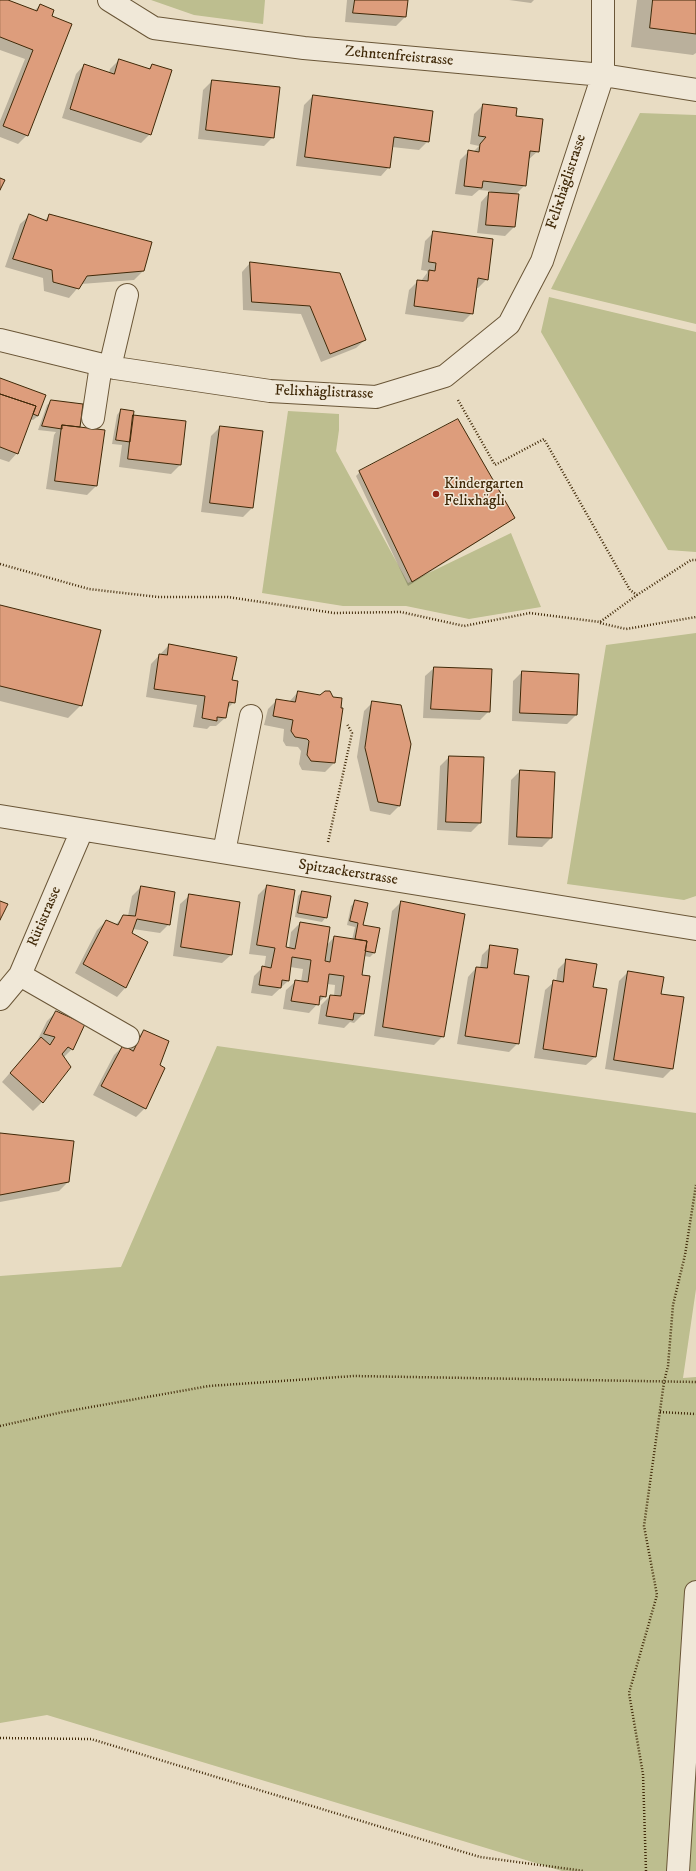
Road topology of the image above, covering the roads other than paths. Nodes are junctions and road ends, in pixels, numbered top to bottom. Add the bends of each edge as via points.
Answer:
1 (109, 0) edge
2 (603, 0) edge
3 (603, 75) junction
4 (696, 90) edge
5 (127, 295) dead end
6 (0, 340) edge
7 (105, 366) junction
8 (93, 418) dead end
9 (251, 716) dead end
10 (0, 816) edge
11 (82, 830) junction
12 (224, 852) junction
13 (696, 929) edge
14 (20, 975) junction
15 (0, 1000) edge
16 (128, 1037) dead end
17 (696, 1592) edge
18 (678, 1871) edge

1 - 3 street, Zehntenfreistrasse via 154,28 304,48
2 - 3 street, Felixhäglistrasse
3 - 4 street, Zehntenfreistrasse
3 - 7 street, Felixhäglistrasse via 542,261 509,324 445,376 376,397 270,391
5 - 7 street
6 - 7 street, Felixhäglistrasse
7 - 8 street
9 - 12 street
10 - 11 street, Spitzackerstrasse
11 - 12 street, Spitzackerstrasse
11 - 14 street, Rütistrasse
12 - 13 street, Spitzackerstrasse
14 - 15 street, Rütistrasse
14 - 16 street
17 - 18 street

